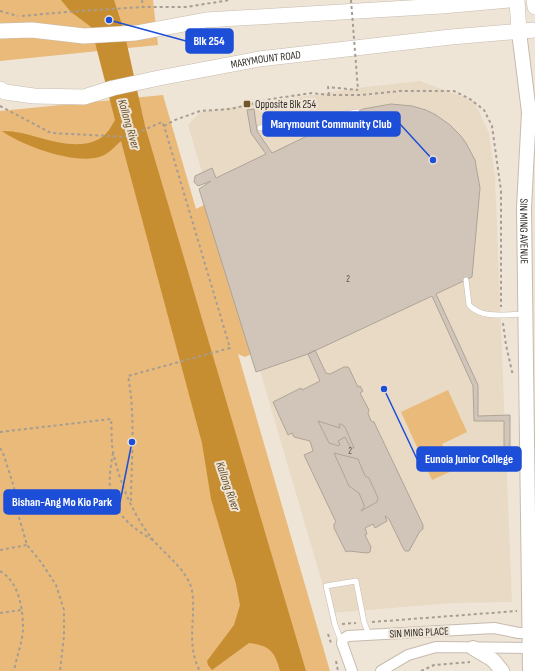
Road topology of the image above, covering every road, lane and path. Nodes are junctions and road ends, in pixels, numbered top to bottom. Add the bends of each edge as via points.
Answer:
1 (142, 0) edge
2 (230, 0) edge
3 (351, 0) edge
4 (509, 0) edge
5 (516, 0) edge
6 (534, 0) edge
7 (446, 3) edge
8 (143, 7) junction
9 (535, 7) edge
10 (0, 11) edge
11 (535, 30) edge
12 (0, 31) edge
13 (518, 32) junction
14 (0, 89) edge
15 (329, 95) junction
16 (0, 106) edge
17 (357, 112) dead end
18 (164, 126) junction
19 (260, 128) dead end
20 (466, 280) dead end
21 (526, 314) junction
22 (502, 315) junction
23 (513, 377) dead end
24 (0, 432) edge
25 (0, 448) edge
26 (113, 450) junction
27 (131, 505) junction
28 (154, 541) junction
29 (27, 545) junction
30 (0, 550) edge
31 (0, 571) edge
32 (21, 610) junction
33 (0, 613) edge
34 (529, 633) junction
35 (369, 635) junction
36 (342, 643) junction
37 (530, 648) junction
38 (474, 654) junction
39 (14, 671) edge
40 (60, 671) edge
41 (200, 671) edge
42 (352, 671) edge
43 (381, 671) edge
44 (421, 671) edge
45 (502, 671) edge
46 (530, 671) edge

1 - 8 path
2 - 8 path via 186,7
3 - 15 path, bridge via 358,90 328,87
4 - 7 main road
5 - 13 main road
6 - 9 main road
7 - 12 main road via 206,20 136,33 84,36 32,30
8 - 10 path via 18,16
11 - 13 main road, MARYMOUNT ROAD
13 - 14 main road, MARYMOUNT ROAD via 259,59 159,78 84,97 34,96
13 - 21 main road, SIN MING AVENUE via 529,112 524,208
15 - 18 path via 312,93 271,99 231,109 200,111
15 - 22 path via 454,90 484,110 492,126 502,191
16 - 18 path via 48,132 128,137 162,122
17 - 19 lane
18 - 27 path via 230,348 128,376 132,420
20 - 22 lane via 469,305 473,309 485,314
21 - 22 lane
21 - 34 main road, SIN MING AVENUE
22 - 23 path
24 - 26 path via 111,419
25 - 29 path via 14,487 18,514
26 - 27 path
26 - 28 path via 110,483 114,502 130,525
27 - 28 path
28 - 41 path via 176,563 191,586 193,654
29 - 30 path
29 - 40 path via 56,585 64,610
31 - 32 path via 12,582 19,596
32 - 33 path
32 - 39 path via 23,630
34 - 35 street, SIN MING PLACE via 494,628
34 - 37 main road, SIN MING AVENUE
35 - 36 street, SIN MING PLACE via 348,636
35 - 36 lane via 356,581 326,586
36 - 42 street
37 - 38 street, SIN MING PLACE
37 - 46 main road, SIN MING AVENUE
38 - 43 street, SIN MING PLACE via 436,648 408,655
38 - 44 path
38 - 45 main road via 493,660

